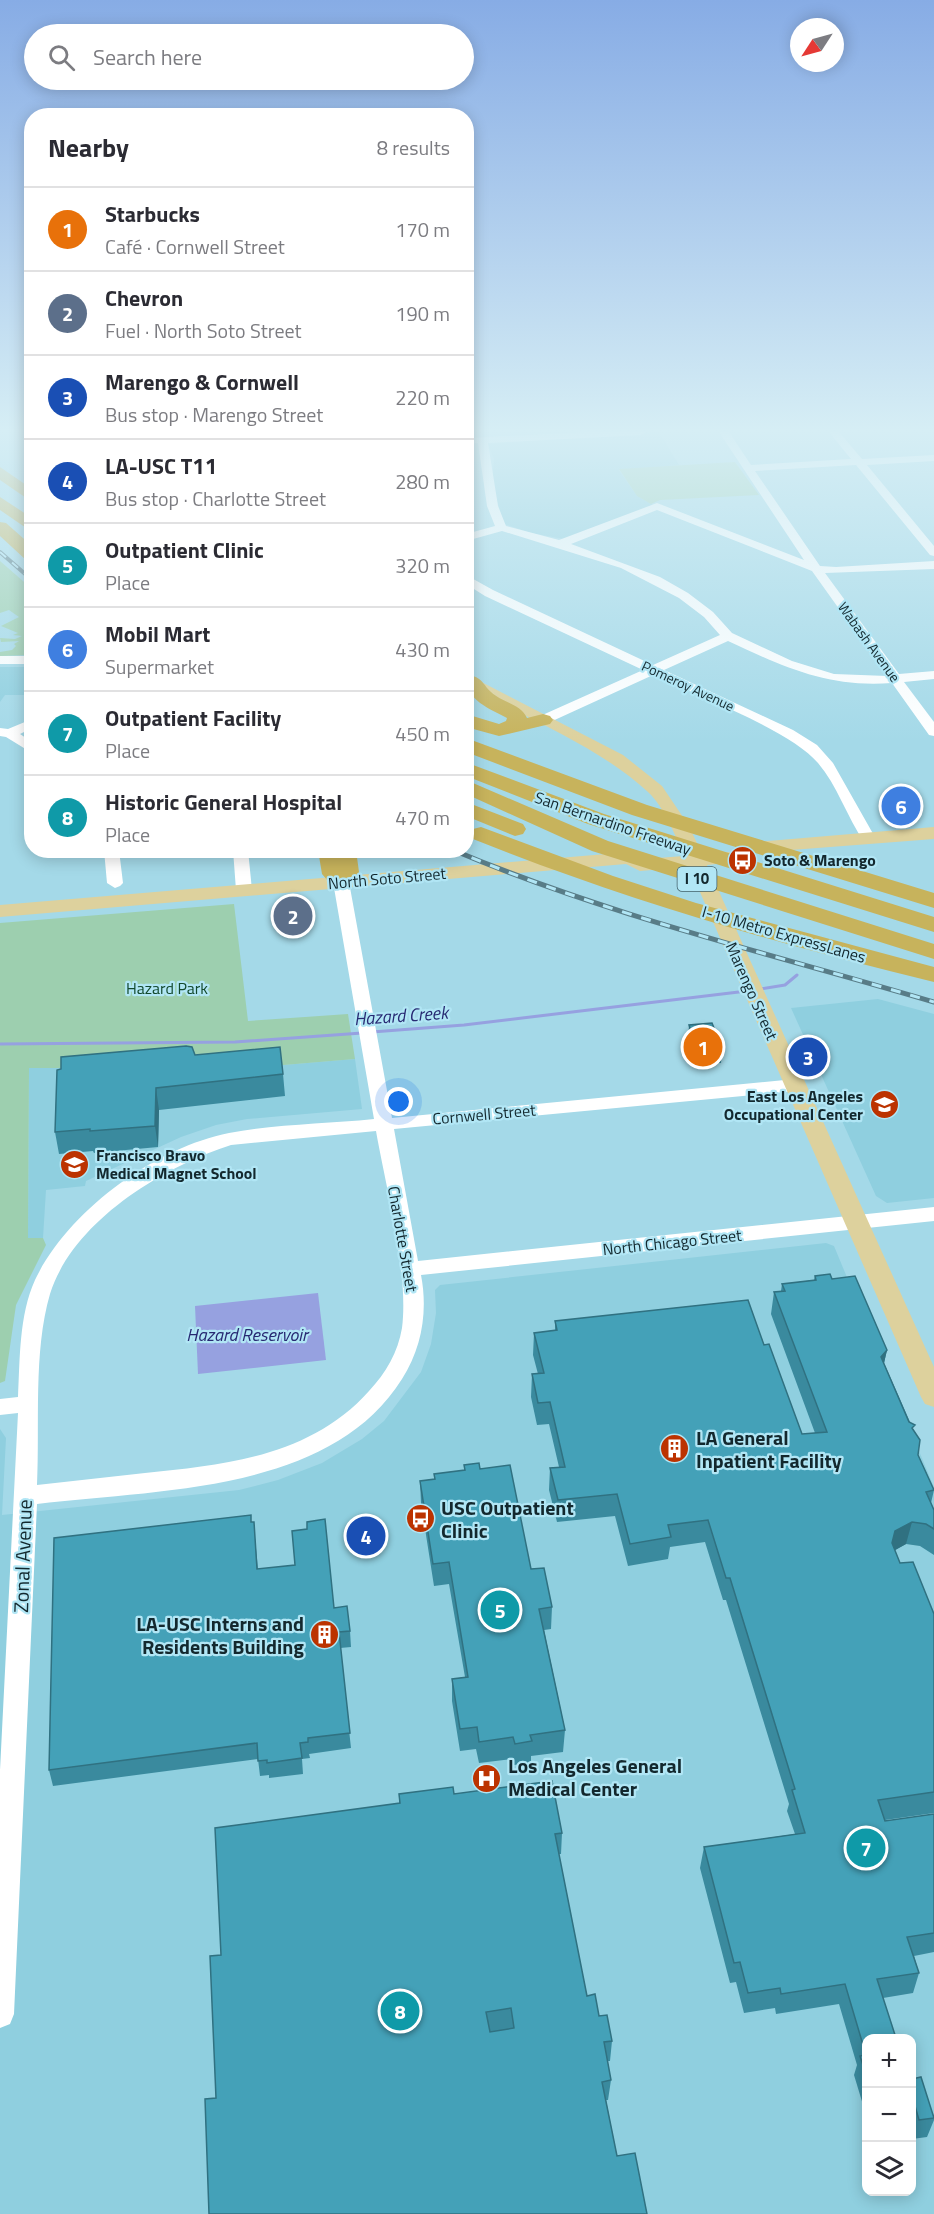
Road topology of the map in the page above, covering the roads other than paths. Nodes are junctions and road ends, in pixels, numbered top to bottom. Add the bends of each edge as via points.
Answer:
1 (10, 535) edge
2 (531, 535) edge
3 (582, 535) edge
4 (731, 535) edge
5 (793, 535) edge
6 (919, 535) edge
7 (562, 543) junction
8 (0, 544) edge
9 (24, 548) edge
10 (934, 553) edge
11 (24, 565) edge
12 (934, 565) edge
13 (816, 569) junction
14 (474, 583) edge
15 (728, 636) junction
16 (0, 660) edge
17 (24, 660) edge
18 (656, 670) junction
19 (934, 675) edge
20 (895, 678) junction
21 (474, 682) edge
22 (474, 685) edge
23 (543, 720) junction
24 (474, 722) edge
25 (24, 726) edge
26 (499, 730) junction
27 (934, 732) edge
28 (5, 733) edge
29 (24, 744) edge
30 (474, 747) edge
31 (474, 771) edge
32 (474, 790) edge
33 (474, 811) edge
34 (474, 831) edge
35 (934, 833) edge
36 (869, 839) junction
37 (474, 843) edge
38 (692, 854) junction
39 (112, 858) edge
40 (241, 858) edge
41 (330, 858) edge
42 (346, 858) edge
43 (341, 882) junction
44 (115, 883) dead end
45 (244, 890) junction
46 (934, 901) edge
47 (0, 911) edge
48 (934, 925) edge
49 (934, 952) edge
50 (934, 961) edge
51 (934, 975) edge
52 (934, 988) edge
53 (795, 1085) junction
54 (384, 1124) junction
55 (176, 1158) joint
56 (934, 1214) edge
57 (857, 1222) junction
58 (409, 1269) junction
59 (934, 1397) edge
60 (29, 1404) junction
61 (0, 1407) edge
62 (25, 1496) junction
63 (0, 2014) edge

1 - 9 highway
2 - 7 street
3 - 7 street
4 - 13 street
5 - 13 street, Wabash Avenue
6 - 10 street
7 - 15 street via 681,592 716,620
8 - 11 highway
12 - 13 street
13 - 20 street, Wabash Avenue
14 - 18 street, Pomeroy Avenue
15 - 18 street
15 - 20 street via 823,676 850,680
16 - 17 street
18 - 23 street
18 - 36 street, Pomeroy Avenue via 812,748 826,763
19 - 20 street
20 - 27 street, Wabash Avenue
21 - 23 main road, Marengo Street
22 - 26 highway via 484,697 518,716 516,725
23 - 26 highway
23 - 38 main road, Marengo Street via 617,759 648,783 667,803
24 - 26 highway
25 - 28 street
28 - 29 street
30 - 46 highway, San Bernardino Freeway via 621,804
31 - 48 highway, San Bernardino Freeway via 596,819
32 - 49 highway, I 10 via 600,846
33 - 50 highway via 652,884
34 - 51 highway, I-10 Metro ExpressLanes via 673,902
35 - 36 main road, North Soto Street
36 - 38 main road, North Soto Street via 744,849 738,857
37 - 52 highway, I-10 Metro ExpressLanes via 692,920
38 - 43 main road, North Soto Street via 640,865 630,858
38 - 53 main road, Marengo Street
39 - 44 street
40 - 45 street
41 - 43 highway via 333,874
42 - 43 highway via 348,872
43 - 45 main road, North Soto Street
43 - 54 street, Charlotte Street
45 - 47 main road, North Soto Street
53 - 54 street, Cornwell Street
53 - 57 main road, Marengo Street
54 - 55 street, Cornwell Street via 251,1135 211,1144
54 - 58 street, Charlotte Street
55 - 60 street, Zonal Avenue via 102,1209 55,1263 38,1304
56 - 57 street, North Chicago Street
57 - 58 street, North Chicago Street
57 - 59 main road, Marengo Street
58 - 62 street, Charlotte Street via 414,1306 412,1327 399,1366 368,1406 330,1435 284,1458 242,1470
60 - 61 street
60 - 62 street, Zonal Avenue
62 - 63 street, Zonal Avenue

